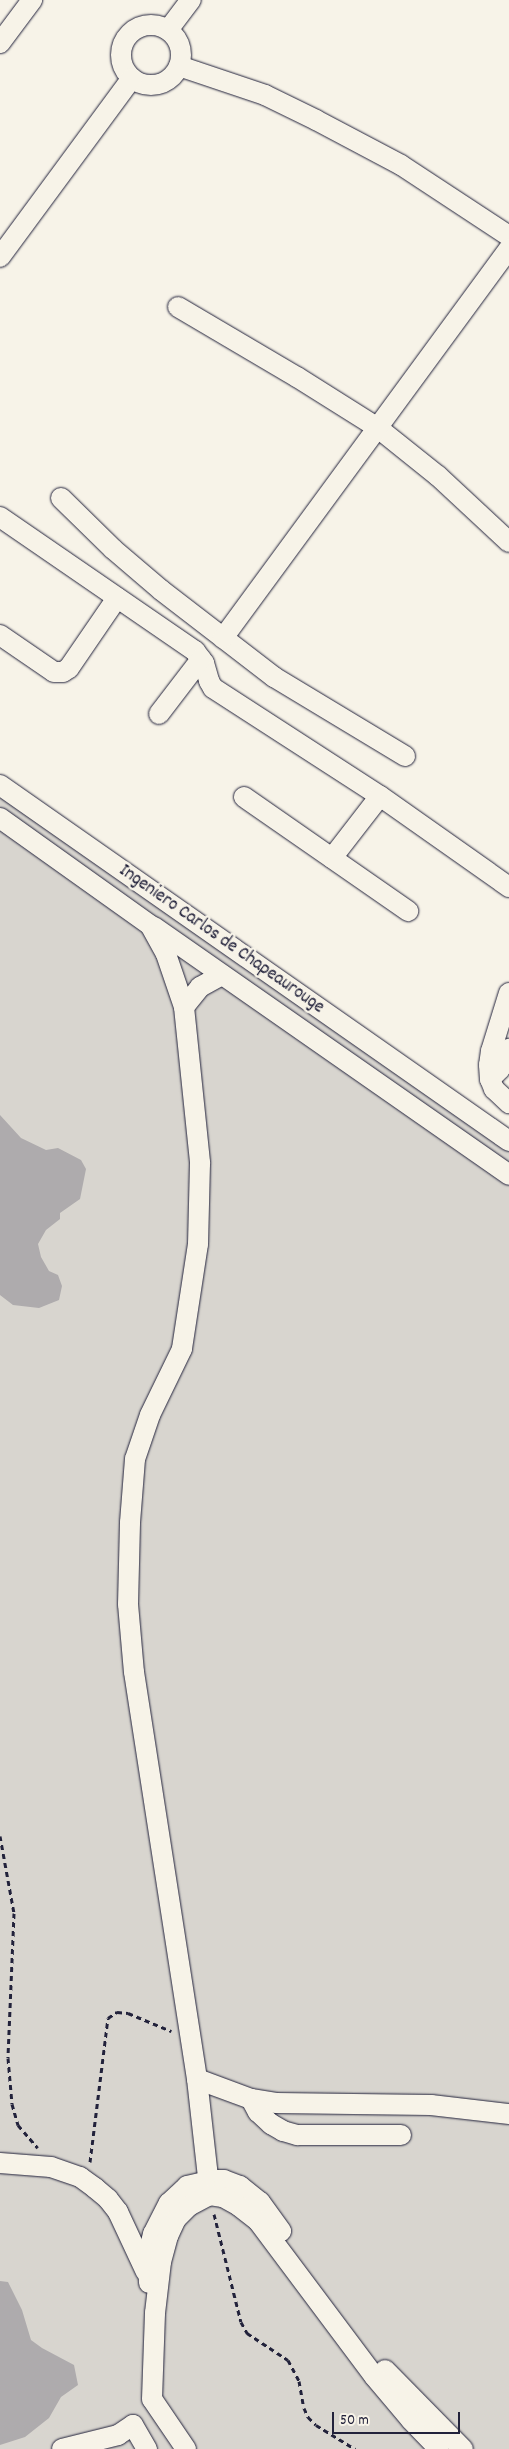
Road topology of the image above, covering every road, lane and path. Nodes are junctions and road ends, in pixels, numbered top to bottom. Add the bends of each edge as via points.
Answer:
1 (32, 0) edge
2 (191, 0) edge
3 (168, 30) junction
4 (0, 43) edge
5 (179, 66) junction
6 (132, 78) junction
7 (509, 236) edge
8 (509, 249) edge
9 (0, 258) edge
10 (178, 307) dead end
11 (378, 428) junction
12 (61, 498) dead end
13 (0, 517) edge
14 (509, 542) edge
15 (117, 598) junction
16 (0, 635) edge
17 (223, 638) junction
18 (200, 659) junction
19 (159, 714) dead end
20 (405, 756) dead end
21 (0, 785) edge
22 (380, 796) junction
23 (244, 797) dead end
24 (0, 818) edge
25 (332, 858) junction
26 (509, 887) edge
27 (408, 911) dead end
28 (150, 925) junction
29 (222, 975) junction
30 (509, 993) edge
31 (184, 1006) junction
32 (509, 1049) edge
33 (490, 1079) junction
34 (509, 1103) edge
35 (509, 1141) edge
36 (509, 1175) edge
37 (0, 1836) edge
38 (191, 2039) junction
39 (197, 2079) junction
40 (251, 2099) junction
41 (509, 2114) edge
42 (401, 2135) dead end
43 (0, 2163) edge
44 (63, 2170) junction
45 (87, 2182) junction
46 (210, 2188) junction
47 (153, 2275) junction
48 (152, 2399) junction
49 (133, 2425) junction
50 (62, 2449) edge
51 (120, 2449) edge
52 (147, 2449) edge
53 (186, 2449) edge
54 (355, 2449) edge
55 (439, 2449) edge
56 (463, 2449) edge

1 - 4 street
2 - 3 street
3 - 5 street via 180,46
3 - 6 street via 159,26 139,27 124,41 122,60
5 - 6 street via 174,74 158,84 149,85
5 - 7 street via 265,95 316,120 401,165
6 - 9 street
8 - 11 street
10 - 11 street via 297,376
11 - 14 street via 438,476
11 - 17 street
12 - 17 street via 113,549
13 - 15 street
15 - 16 street via 69,668 62,672 54,672
15 - 18 street via 195,651
17 - 20 street via 274,677
18 - 19 street
18 - 22 street via 213,688
21 - 35 street, Ingeniero Carlos de Chapeaurouge
22 - 25 street
22 - 26 street
23 - 25 street
24 - 28 street
25 - 27 street
28 - 29 street
28 - 31 street via 166,954
29 - 31 street via 200,987
29 - 36 street
30 - 33 street via 491,1050
31 - 38 street via 200,1163 198,1244 182,1349 150,1416 135,1459 128,1604 134,1672
32 - 33 street via 500,1070
33 - 34 street via 494,1090
37 - 44 path via 14,1913 8,2058 12,2104 18,2124
38 - 39 street
38 - 45 path via 128,2013 117,2012 108,2018
39 - 40 street
39 - 46 street
40 - 41 street via 276,2103 431,2105
40 - 42 street via 258,2112 271,2124 297,2135
43 - 44 street
44 - 45 street
45 - 47 street via 118,2212 142,2268
46 - 47 street via 187,2186 169,2203 148,2253
46 - 54 path via 218,2236 241,2322 247,2333 288,2360 299,2381 308,2417
46 - 55 street via 258,2221 374,2376
46 - 56 street via 224,2180 240,2186 260,2202 380,2364
47 - 48 street
48 - 49 street
48 - 53 street
49 - 50 street via 118,2435
49 - 51 street
49 - 52 street

